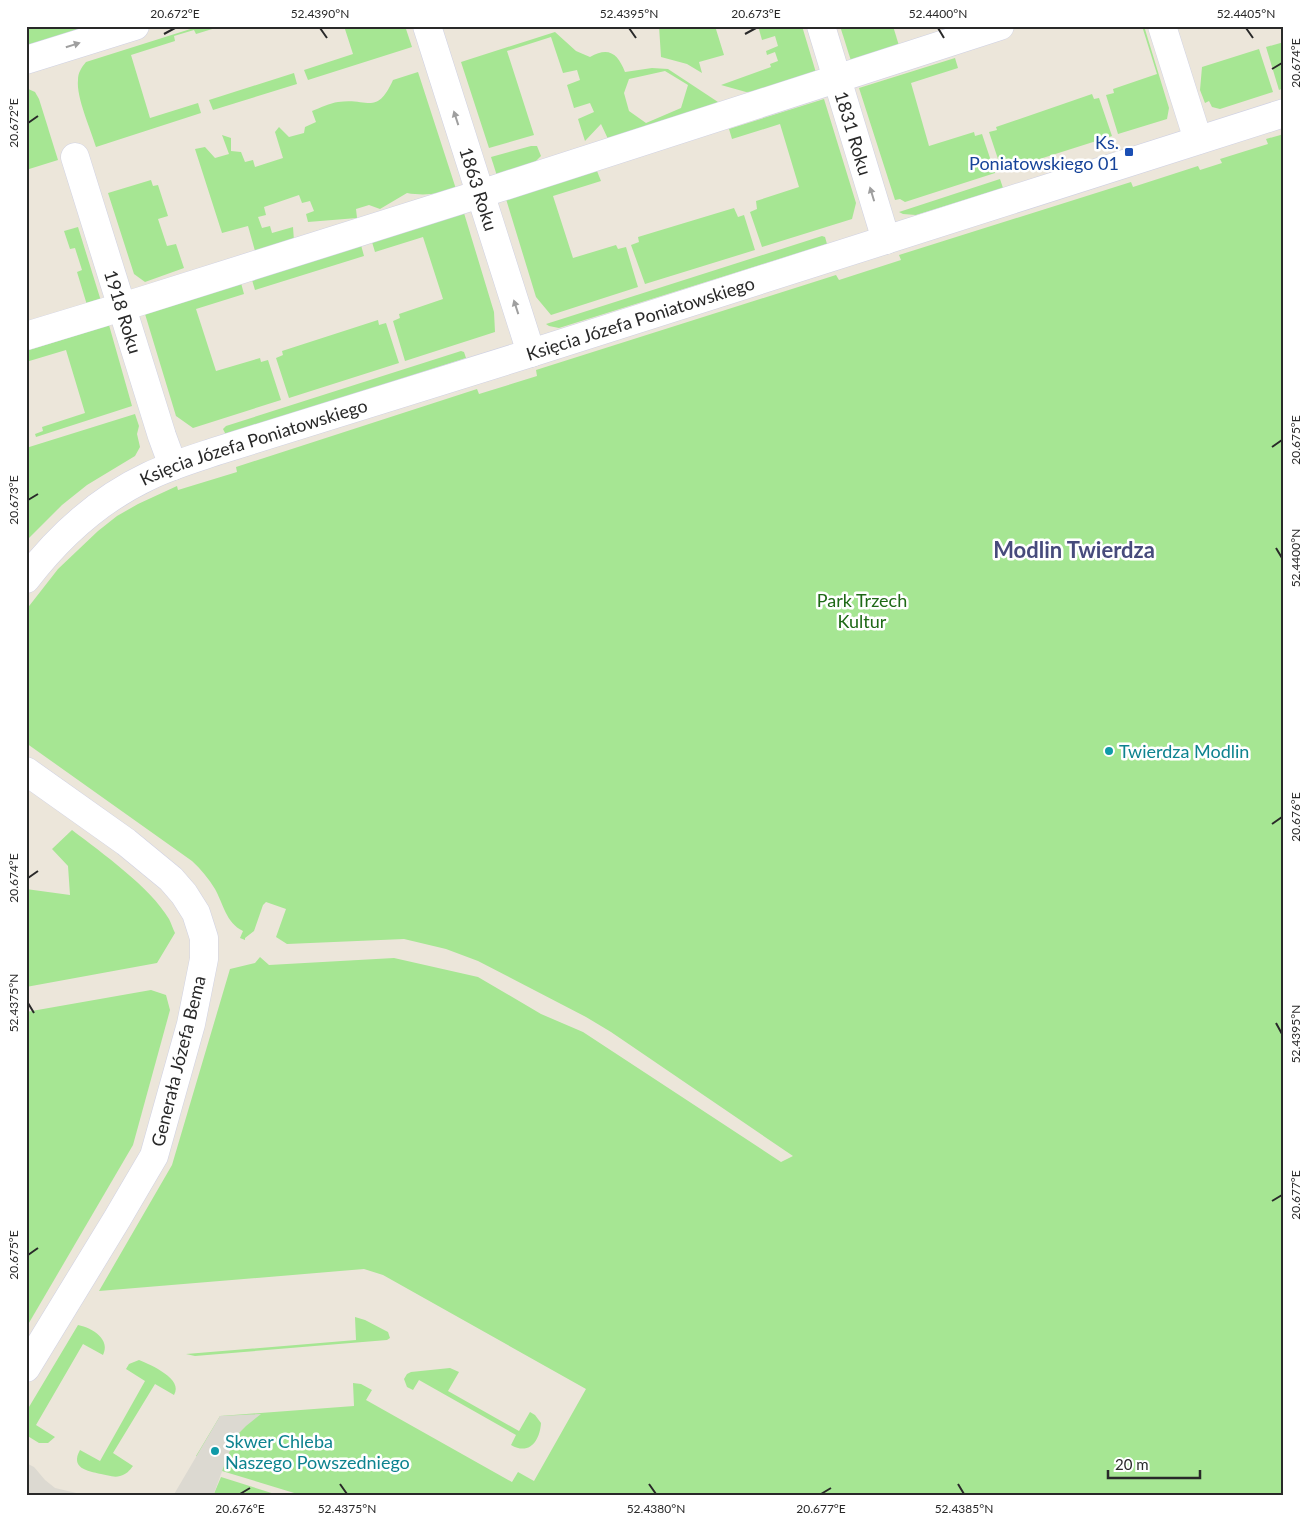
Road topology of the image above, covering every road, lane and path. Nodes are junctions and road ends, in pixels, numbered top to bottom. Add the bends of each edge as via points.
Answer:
1 (135, 26) edge
2 (427, 26) edge
3 (821, 26) edge
4 (1000, 26) edge
5 (1162, 26) edge
6 (26, 60) edge
7 (836, 79) junction
8 (1284, 113) edge
9 (1198, 140) junction
10 (75, 157) dead end
11 (480, 194) junction
12 (886, 240) junction
13 (122, 306) junction
14 (26, 336) edge
15 (531, 353) junction
16 (173, 466) junction
17 (26, 579) edge
18 (26, 771) edge
19 (26, 1368) edge

6 -> 1 street
11 -> 2 street, 1863 Roku
3 - 7 street, 1831 Roku
4 - 7 street
5 - 9 street
7 - 11 street
12 -> 7 street, 1831 Roku
8 - 9 street, Księcia Józefa Poniatowskiego
9 - 12 street, Księcia Józefa Poniatowskiego
10 - 13 street, 1918 Roku
11 - 13 street
15 -> 11 street, 1863 Roku
12 - 15 street, Księcia Józefa Poniatowskiego
13 - 14 street
13 - 16 street, 1918 Roku
15 - 16 street, Księcia Józefa Poniatowskiego
16 - 17 street, Księcia Józefa Poniatowskiego via 97,508 64,536
18 - 19 street, Generała Józefa Bema via 126,842 171,879 196,913 204,938 204,959 192,1024 154,1156

